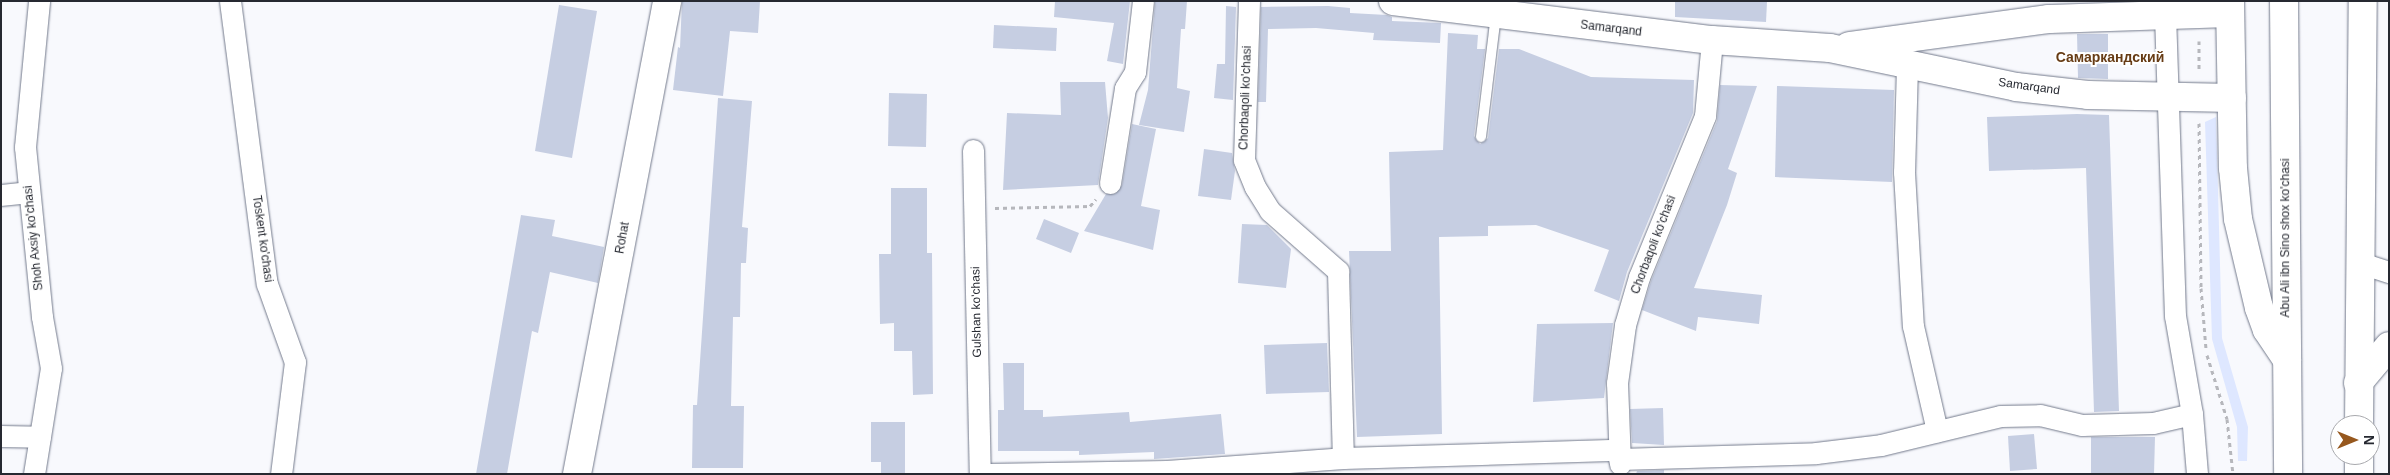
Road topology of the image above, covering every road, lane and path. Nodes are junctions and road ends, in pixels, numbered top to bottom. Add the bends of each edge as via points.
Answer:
1 (39, 1) edge
2 (230, 1) edge
3 (667, 1) edge
4 (1143, 1) edge
5 (1249, 1) edge
6 (1393, 1) edge
7 (2284, 1) edge
8 (2363, 1) edge
9 (2230, 7) edge
10 (1497, 8) edge
11 (2165, 14) junction
12 (2199, 38) dead end
13 (1712, 40) junction
14 (1830, 48) junction
15 (1907, 66) junction
16 (2199, 75) dead end
17 (2169, 96) junction
18 (2232, 98) junction
19 (2199, 112) dead end
20 (1481, 137) dead end
21 (973, 150) dead end
22 (1110, 183) joint
23 (28, 192) junction
24 (1, 194) edge
25 (975, 208) junction
26 (2361, 263) junction
27 (2389, 272) edge
28 (2389, 346) edge
29 (2287, 360) junction
30 (2358, 383) junction
31 (2192, 414) junction
32 (2359, 415) edge
33 (1937, 431) junction
34 (1, 436) edge
35 (40, 437) junction
36 (1343, 458) junction
37 (1619, 461) edge
38 (34, 474) edge
39 (281, 474) edge
40 (577, 474) edge
41 (980, 474) edge
42 (989, 474) edge
43 (2197, 474) edge
44 (2233, 474) edge
45 (2288, 474) edge

1 - 23 street, Shoh Axsiy ko'chasi via 27,104
2 - 39 street, Toskent ko'chasi via 267,284 295,362
3 - 40 street, Rohat
4 - 22 street via 1135,72 1125,88
5 - 36 street, Chorbaqoli ko'chasi via 1244,160 1254,187 1270,211 1338,271
6 - 10 street, Samarqand
7 - 29 street, Abu Ali ibn Sino shox ko'chasi
8 - 26 street
9 - 11 street, Samarqand
9 - 18 street
10 - 13 street, Samarqand
10 - 20 lane
11 - 14 street, Samarqand via 2049,19
11 - 17 street
12 - 16 path
13 - 14 street, Samarqand
13 - 37 street, Chorbaqoli ko'chasi via 1705,116 1639,277 1626,325 1617,383
14 - 15 street, Samarqand
15 - 17 street, Samarqand via 2016,87 2088,95
15 - 33 street via 1904,172 1912,326
17 - 18 street, Samarqand
17 - 31 street via 2175,316
18 - 29 street via 2233,168 2244,250 2267,330
19 - 44 path via 2201,288 2206,344 2227,419
21 - 25 street, Gulshan ko'chasi
22 - 25 path via 1090,206
23 - 24 street
23 - 35 street, Shoh Axsiy ko'chasi via 51,368
25 - 41 street, Gulshan ko'chasi
26 - 27 street
26 - 30 street
28 - 30 street
29 - 45 street, Abu Ali ibn Sino shox ko'chasi
30 - 32 street
31 - 33 street via 2153,423 2082,425 2040,415 2001,416
31 - 43 street
33 - 37 street via 1881,444 1816,453
34 - 35 street
35 - 38 street, Shoh Axsiy ko'chasi
36 - 37 street
36 - 42 street via 1167,471

